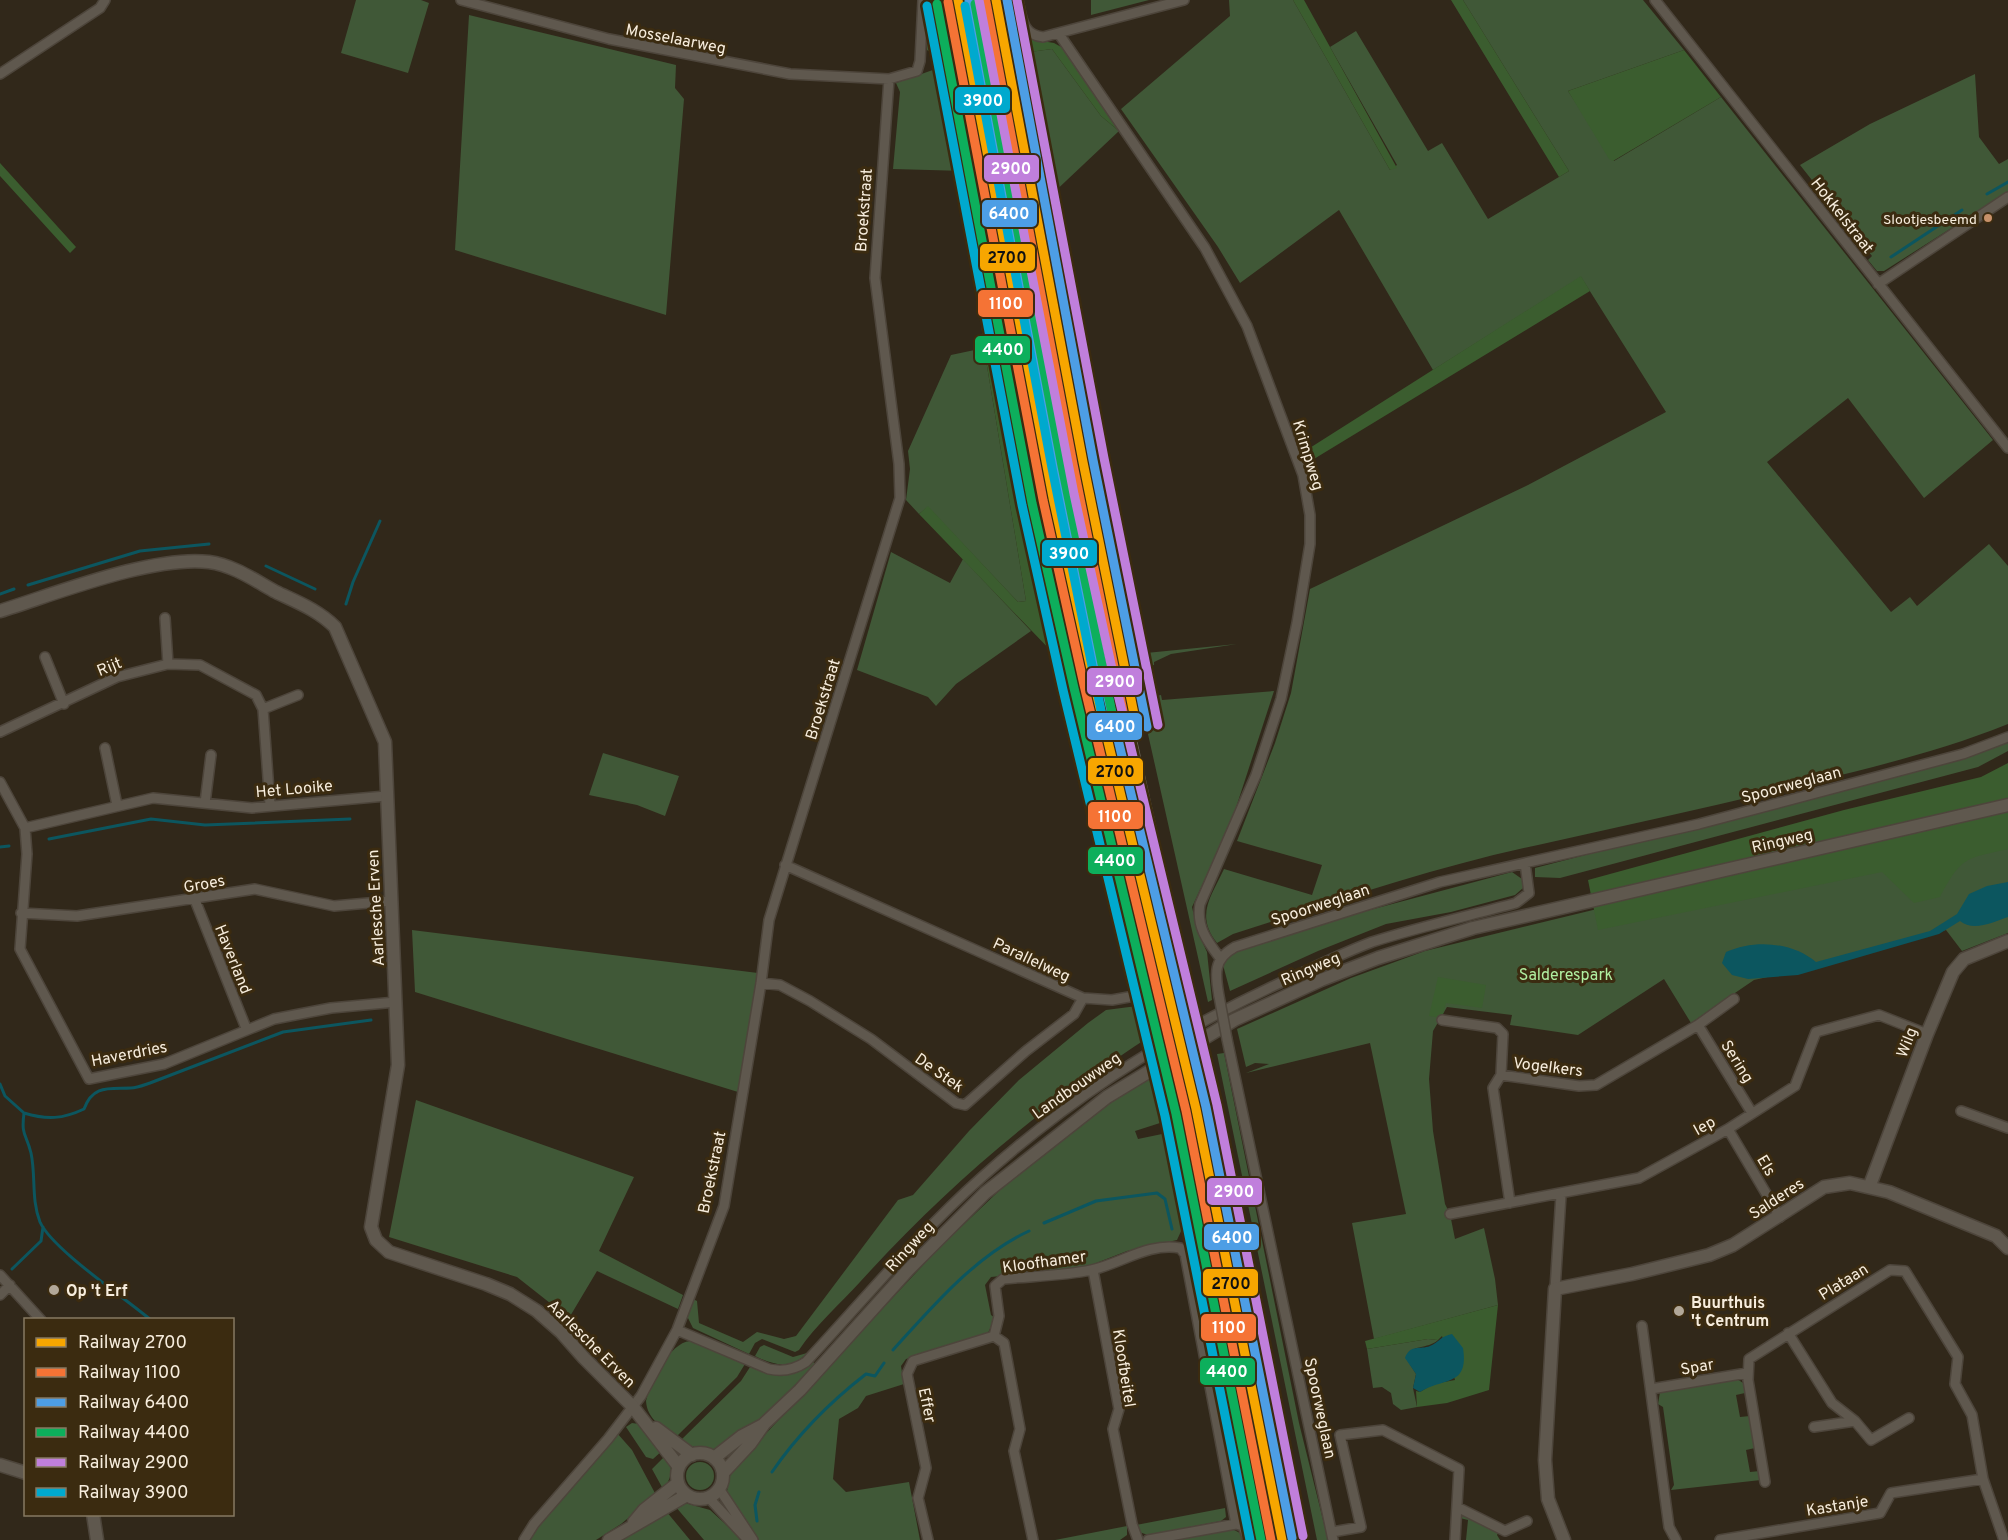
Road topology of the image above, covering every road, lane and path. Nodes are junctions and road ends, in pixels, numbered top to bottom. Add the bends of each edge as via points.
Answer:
1 (105, 0) edge
2 (461, 0) edge
3 (923, 0) edge
4 (1018, 0) edge
5 (1184, 0) edge
6 (1655, 0) edge
7 (1059, 34) junction
8 (0, 74) edge
9 (889, 79) junction
10 (2008, 197) edge
11 (1878, 284) junction
12 (2008, 448) edge
13 (0, 611) edge
14 (165, 618) dead end
15 (45, 657) dead end
16 (168, 664) junction
17 (298, 694) dead end
18 (64, 704) junction
19 (264, 709) junction
20 (0, 732) edge
21 (2008, 737) edge
22 (105, 748) dead end
23 (211, 755) dead end
24 (0, 782) edge
25 (386, 796) junction
26 (205, 803) junction
27 (117, 805) junction
28 (270, 805) junction
29 (2008, 806) edge
30 (25, 828) junction
31 (1525, 863) junction
32 (785, 865) junction
33 (195, 900) junction
34 (392, 902) junction
35 (21, 913) junction
36 (2008, 941) edge
37 (1220, 958) junction
38 (762, 983) junction
39 (1083, 998) junction
40 (1734, 999) dead end
41 (396, 1002) junction
42 (1442, 1020) dead end
43 (1698, 1025) junction
44 (246, 1028) junction
45 (1927, 1034) junction
46 (1501, 1075) junction
47 (1961, 1111) dead end
48 (1752, 1113) junction
49 (2007, 1125) edge
50 (1176, 1129) dead end
51 (1728, 1129) junction
52 (1870, 1185) junction
53 (1561, 1195) junction
54 (1510, 1203) junction
55 (1450, 1214) dead end
56 (1780, 1217) junction
57 (2008, 1248) edge
58 (1093, 1270) junction
59 (0, 1275) edge
60 (9, 1285) junction
61 (1555, 1289) junction
62 (0, 1295) edge
63 (39, 1318) edge
64 (1642, 1326) dead end
65 (677, 1330) junction
66 (1788, 1334) junction
67 (994, 1336) junction
68 (1747, 1373) junction
69 (1651, 1389) junction
70 (633, 1407) junction
71 (1909, 1418) dead end
72 (645, 1420) junction
73 (1855, 1421) junction
74 (764, 1424) junction
75 (1814, 1427) dead end
76 (692, 1455) junction
77 (714, 1458) junction
78 (0, 1466) edge
79 (679, 1467) junction
80 (24, 1472) edge
81 (723, 1473) junction
82 (1983, 1479) junction
83 (1765, 1482) dead end
84 (678, 1483) junction
85 (720, 1490) junction
86 (687, 1495) junction
87 (709, 1498) junction
88 (1457, 1507) junction
89 (93, 1516) edge
90 (1527, 1521) dead end
91 (1236, 1524) junction
92 (631, 1525) junction
93 (1332, 1536) edge
94 (97, 1540) edge
95 (524, 1540) edge
96 (609, 1540) edge
97 (751, 1540) edge
98 (927, 1540) edge
99 (1033, 1540) edge
100 (1138, 1540) edge
101 (1148, 1540) edge
102 (1248, 1540) edge
103 (1455, 1540) edge
104 (1564, 1540) edge
105 (1676, 1540) edge
106 (1720, 1540) edge
107 (2004, 1540) edge

1 - 8 street via 100,8
2 - 9 street, Mosselaarweg via 716,62 790,74
3 - 9 street via 917,71
4 - 7 street via 1026,30 1033,36
5 - 7 street
6 - 11 street, Hokkelstraat
7 - 37 street, Krimpweg via 1205,248 1247,326 1303,475 1310,544 1281,699 1256,775 1198,915 1202,932
9 - 32 street, Broekstraat via 875,278 900,498
10 - 11 street
11 - 12 street, Hokkelstraat
13 - 25 street, Aarlesche Erven via 134,570 193,562 210,562 231,569 322,614 335,627 385,742
14 - 16 street
15 - 18 street
16 - 18 street, Rijt via 117,677
16 - 19 street, Rijt via 200,665 256,695
17 - 19 street
18 - 20 street, Rijt
19 - 28 street
21 - 31 street, Spoorweglaan via 1963,754 1699,824
22 - 27 street
23 - 26 street
24 - 30 street
25 - 28 street, Het Looike
25 - 34 street, Aarlesche Erven
26 - 27 street, Het Looike via 153,798
26 - 28 street, Het Looike via 252,808
27 - 30 street, Het Looike
29 - 74 street, Ringweg via 1473,928 1378,958 1234,1020 1107,1097 985,1193
30 - 35 street, Haverdries via 27,854
31 - 37 street, Spoorweglaan via 1429,885 1235,947
31 - 65 street, Landbouwweg via 1529,893 1516,903 1371,943 1315,967 1232,1005 1100,1085 981,1178 932,1224 797,1368 769,1369
32 - 38 street, Broekstraat via 769,920
32 - 39 street, Parallelweg
33 - 34 street, Groes via 255,889 334,906
33 - 35 street, Groes via 77,916
33 - 44 street, Haverland
34 - 41 street, Aarlesche Erven
35 - 44 street, Haverdries via 20,949 89,1079 164,1064
36 - 45 street, Wilg via 1964,959 1953,972
37 - 93 street, Spoorweglaan, bridge via 1215,974 1227,1039
38 - 39 street, De Stek via 780,985 810,1001 956,1103 965,1105 1074,1014
38 - 65 street, Broekstraat via 724,1206
39 - 50 street, Parallelweg, bridge via 1112,1000 1140,995 1151,1002 1176,1106
40 - 43 street, Vogelkers
41 - 44 street, Haverdries via 331,1008
41 - 70 street, Aarlesche Erven via 398,1065 371,1227 376,1240 389,1251 486,1284 537,1311
42 - 46 street via 1497,1028 1503,1034
43 - 46 street, Vogelkers via 1596,1085
43 - 48 street, Sering
45 - 48 street, Iep via 1879,1015 1816,1032 1795,1086
45 - 52 street, Wilg
46 - 54 street, Vogelkers via 1493,1088
47 - 49 street
48 - 51 street, Iep
51 - 53 street, Iep via 1639,1178
51 - 56 street, Els
52 - 56 street, Salderes via 1824,1187
52 - 57 street, Salderes via 1996,1236
53 - 54 street, Iep
53 - 61 street
54 - 55 street, Iep
56 - 61 street, Salderes via 1708,1255
58 - 67 street, Kloofhamer via 998,1281 993,1291 999,1324
58 - 91 street, Kloofhamer via 1126,1256 1172,1246 1185,1254
58 - 100 street, Kloofbeitel via 1119,1409 1113,1430
59 - 60 street
60 - 62 street
60 - 63 street
61 - 104 street via 1545,1461 1548,1499
64 - 69 street
65 - 70 street, Broekstraat
66 - 68 street, Plataan via 1749,1359
66 - 73 street via 1832,1403
66 - 82 street, Plataan via 1890,1269 1905,1272 1958,1357 1955,1384 1972,1415
67 - 98 street, Effer via 913,1361 908,1366 926,1468 918,1498
67 - 99 street via 1004,1343 1020,1430 1014,1450
68 - 69 street, Spar
68 - 83 street
69 - 105 street via 1669,1527
70 - 72 street
70 - 95 street, Broekstraat
71 - 73 street via 1871,1440
72 - 76 street
72 - 79 street
73 - 75 street
74 - 77 street, Ringweg
74 - 81 street, Ringweg
76 - 77 street via 702,1453
76 - 79 street
77 - 81 street
78 - 80 street
79 - 84 street
81 - 85 street
82 - 106 street, Kastanje via 1891,1493 1880,1513
82 - 107 street, Plataan
84 - 86 street
84 - 92 street
85 - 87 street
85 - 97 street
86 - 87 street
86 - 92 street
87 - 97 street
88 - 90 street via 1505,1531
88 - 93 street via 1459,1469 1383,1430 1340,1435 1361,1527
88 - 103 street
89 - 94 street
91 - 101 street
91 - 102 street via 1243,1527
92 - 96 street

